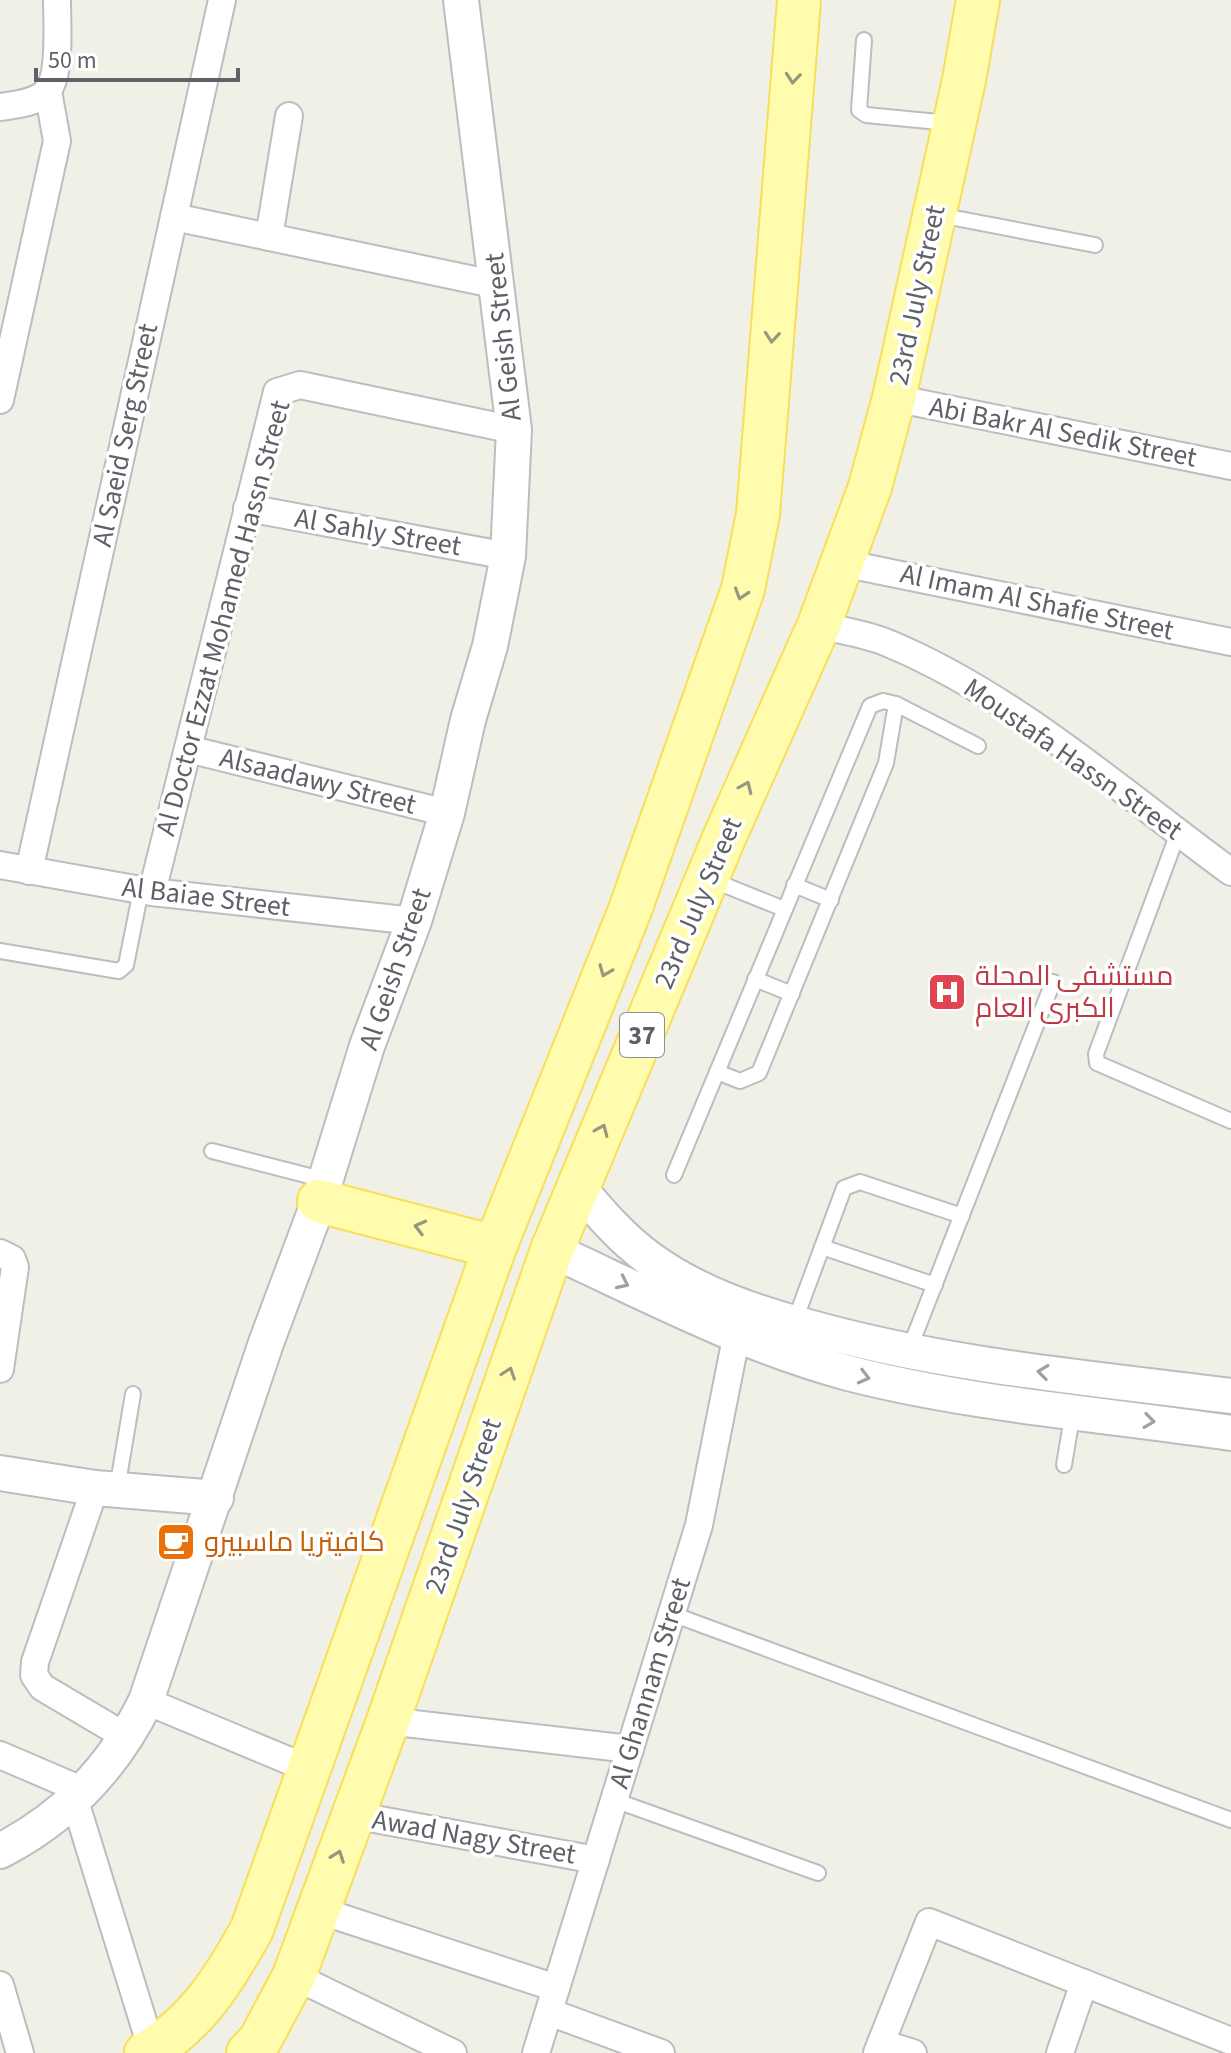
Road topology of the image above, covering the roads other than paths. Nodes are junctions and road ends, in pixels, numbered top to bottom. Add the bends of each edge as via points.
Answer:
1 (57, 0) edge
2 (222, 0) edge
3 (461, 0) edge
4 (799, 0) edge
5 (978, 0) edge
6 (864, 40) dead end
7 (48, 91) junction
8 (0, 107) edge
9 (289, 116) dead end
10 (955, 124) junction
11 (935, 214) junction
12 (174, 217) junction
13 (269, 237) junction
14 (1095, 245) dead end
15 (498, 285) junction
16 (894, 398) junction
17 (0, 400) edge
18 (514, 430) junction
19 (1231, 466) edge
20 (247, 508) junction
21 (508, 556) junction
22 (842, 563) junction
23 (819, 625) junction
24 (1231, 642) edge
25 (896, 704) junction
26 (978, 746) dead end
27 (188, 749) junction
28 (664, 811) junction
29 (447, 813) junction
30 (1178, 833) junction
31 (724, 838) junction
32 (0, 865) edge
33 (29, 871) junction
34 (1231, 872) edge
35 (708, 878) junction
36 (794, 885) junction
37 (147, 891) junction
38 (831, 900) junction
39 (784, 909) junction
40 (630, 910) junction
41 (414, 921) junction
42 (688, 927) junction
43 (0, 951) edge
44 (755, 979) junction
45 (1053, 982) dead end
46 (792, 994) junction
47 (717, 1072) junction
48 (1231, 1121) edge
49 (212, 1151) dead end
50 (674, 1175) dead end
51 (578, 1187) junction
52 (322, 1191) junction
53 (962, 1216) junction
54 (495, 1247) junction
55 (822, 1247) junction
56 (552, 1250) junction
57 (0, 1253) edge
58 (935, 1285) junction
59 (739, 1321) junction
60 (794, 1324) junction
61 (909, 1352) junction
62 (0, 1369) edge
63 (1094, 1379) junction
64 (133, 1394) dead end
65 (1231, 1396) edge
66 (1082, 1412) junction
67 (1231, 1433) edge
68 (1064, 1465) dead end
69 (0, 1473) edge
70 (414, 1481) junction
71 (106, 1489) junction
72 (467, 1497) junction
73 (216, 1498) junction
74 (672, 1614) junction
75 (146, 1701) junction
76 (388, 1721) junction
77 (128, 1738) junction
78 (630, 1749) junction
79 (0, 1755) edge
80 (309, 1769) junction
81 (79, 1796) junction
82 (614, 1800) junction
83 (353, 1815) junction
84 (1231, 1820) edge
85 (0, 1851) edge
86 (596, 1860) junction
87 (818, 1873) dead end
88 (318, 1910) junction
89 (294, 1976) junction
90 (1084, 1983) junction
91 (0, 1985) edge
92 (553, 2000) junction
93 (1231, 2041) edge
94 (407, 2043) edge
95 (879, 2048) edge
96 (149, 2051) edge
97 (20, 2053) edge
98 (248, 2053) edge
99 (453, 2053) edge
100 (536, 2053) edge
101 (661, 2053) edge
102 (913, 2053) edge
103 (1060, 2053) edge

1 - 7 street via 54,76
2 - 12 street, Al Saeid Serg Street
3 - 15 street, Al Geish Street
4 -> 28 main road, 23rd July Street / 37 via 755,541
5 - 10 main road, 23rd July Street / 37
6 - 10 lane via 859,110
7 - 8 street
7 - 17 street via 57,141
9 - 13 street
10 - 11 main road, 23rd July Street / 37
11 - 14 lane
11 - 16 main road, 23rd July Street / 37
12 - 13 street
12 - 33 street, Al Saeid Serg Street
13 - 15 street
15 - 18 street, Al Geish Street
16 - 19 street, Abi Bakr Al Sedik Street
16 - 22 main road, 23rd July Street / 37
18 - 20 street, Al Doctor Ezzat Mohamed Hassn Street via 291,385 274,397
18 - 21 street, Al Geish Street
20 - 21 street, Al Sahly Street
20 - 27 street, Al Doctor Ezzat Mohamed Hassn Street
21 - 29 street, Al Geish Street
22 - 23 main road, 23rd July Street / 37
22 - 24 street, Al Imam Al Shafie Street
23 - 30 street, Moustafa Hassn Street via 887,642 957,676
31 -> 23 main road, 23rd July Street / 37
25 - 26 lane
25 - 36 lane via 870,706 862,718
25 - 38 lane via 886,763
27 - 29 street, Alsaadawy Street
27 - 37 street, Al Doctor Ezzat Mohamed Hassn Street
28 - 31 main road via 687,838
28 - 40 main road, 23rd July Street / 37
29 - 41 street, Al Geish Street
30 - 34 street, Moustafa Hassn Street
30 - 48 lane via 1097,1063
31 - 35 main road, 23rd July Street / 37
32 - 33 street, Al Baiae Street
33 - 37 street, Al Baiae Street
35 - 39 lane
35 - 42 main road, 23rd July Street / 37
36 - 38 lane
36 - 39 lane
37 - 41 street, Al Baiae Street
37 - 43 lane via 126,965 119,971
38 - 46 lane
39 - 44 lane
40 - 42 main road via 652,901 664,903 683,916
40 -> 54 main road, 23rd July Street / 37
41 - 52 street, Al Geish Street via 367,1046
51 -> 42 main road, 23rd July Street / 37
44 - 46 lane
44 - 47 lane
45 - 53 lane
46 - 47 lane via 759,1073 740,1081
47 - 50 lane
49 - 52 lane
51 - 56 main road, 23rd July Street / 37
51 - 59 street via 611,1226 651,1260
54 -> 52 main road
52 - 73 street, Al Geish Street
53 - 55 lane via 851,1183 844,1188
53 - 58 lane
54 - 70 main road, 23rd July Street / 37
55 - 58 lane
55 - 60 lane
56 -> 59 street
72 -> 56 main road, 23rd July Street / 37
57 - 62 street via 15,1267
58 - 61 lane
59 - 60 street
59 -> 66 street via 790,1355 902,1386
59 - 74 street, Al Ghannam Street via 699,1525
60 - 61 street
63 -> 61 street
63 - 65 street
63 - 66 street
64 - 71 lane
66 -> 67 street
66 - 68 lane
69 - 71 street
70 - 72 main road
70 - 80 main road, 23rd July Street / 37
71 - 73 street
71 - 77 street via 34,1675 42,1687
72 - 76 main road, 23rd July Street / 37
73 - 75 street, Al Geish Street
74 - 78 street, Al Ghannam Street
74 - 84 lane
75 - 77 street, Al Geish Street
75 - 80 street
76 - 78 street
76 - 83 main road, 23rd July Street / 37
77 - 81 street, Al Geish Street
78 - 82 street, Al Ghannam Street
79 - 81 street
80 - 96 main road, 23rd July Street / 37 via 252,1929 230,1968 196,2014
81 - 85 street, Al Geish Street
81 - 96 street
82 - 86 street, Al Ghannam Street
82 - 87 lane
83 - 86 street, Awad Nagy Street
88 -> 83 main road, 23rd July Street / 37
86 - 92 street, Al Ghannam Street
88 - 89 main road, 23rd July Street / 37
88 - 92 street
89 - 94 street
89 - 98 main road, 23rd July Street / 37
90 - 93 street
90 - 95 street via 929,1922
90 - 103 street
91 - 97 street
92 - 100 street, Al Ghannam Street
92 - 101 street
94 - 99 street
95 - 102 street

